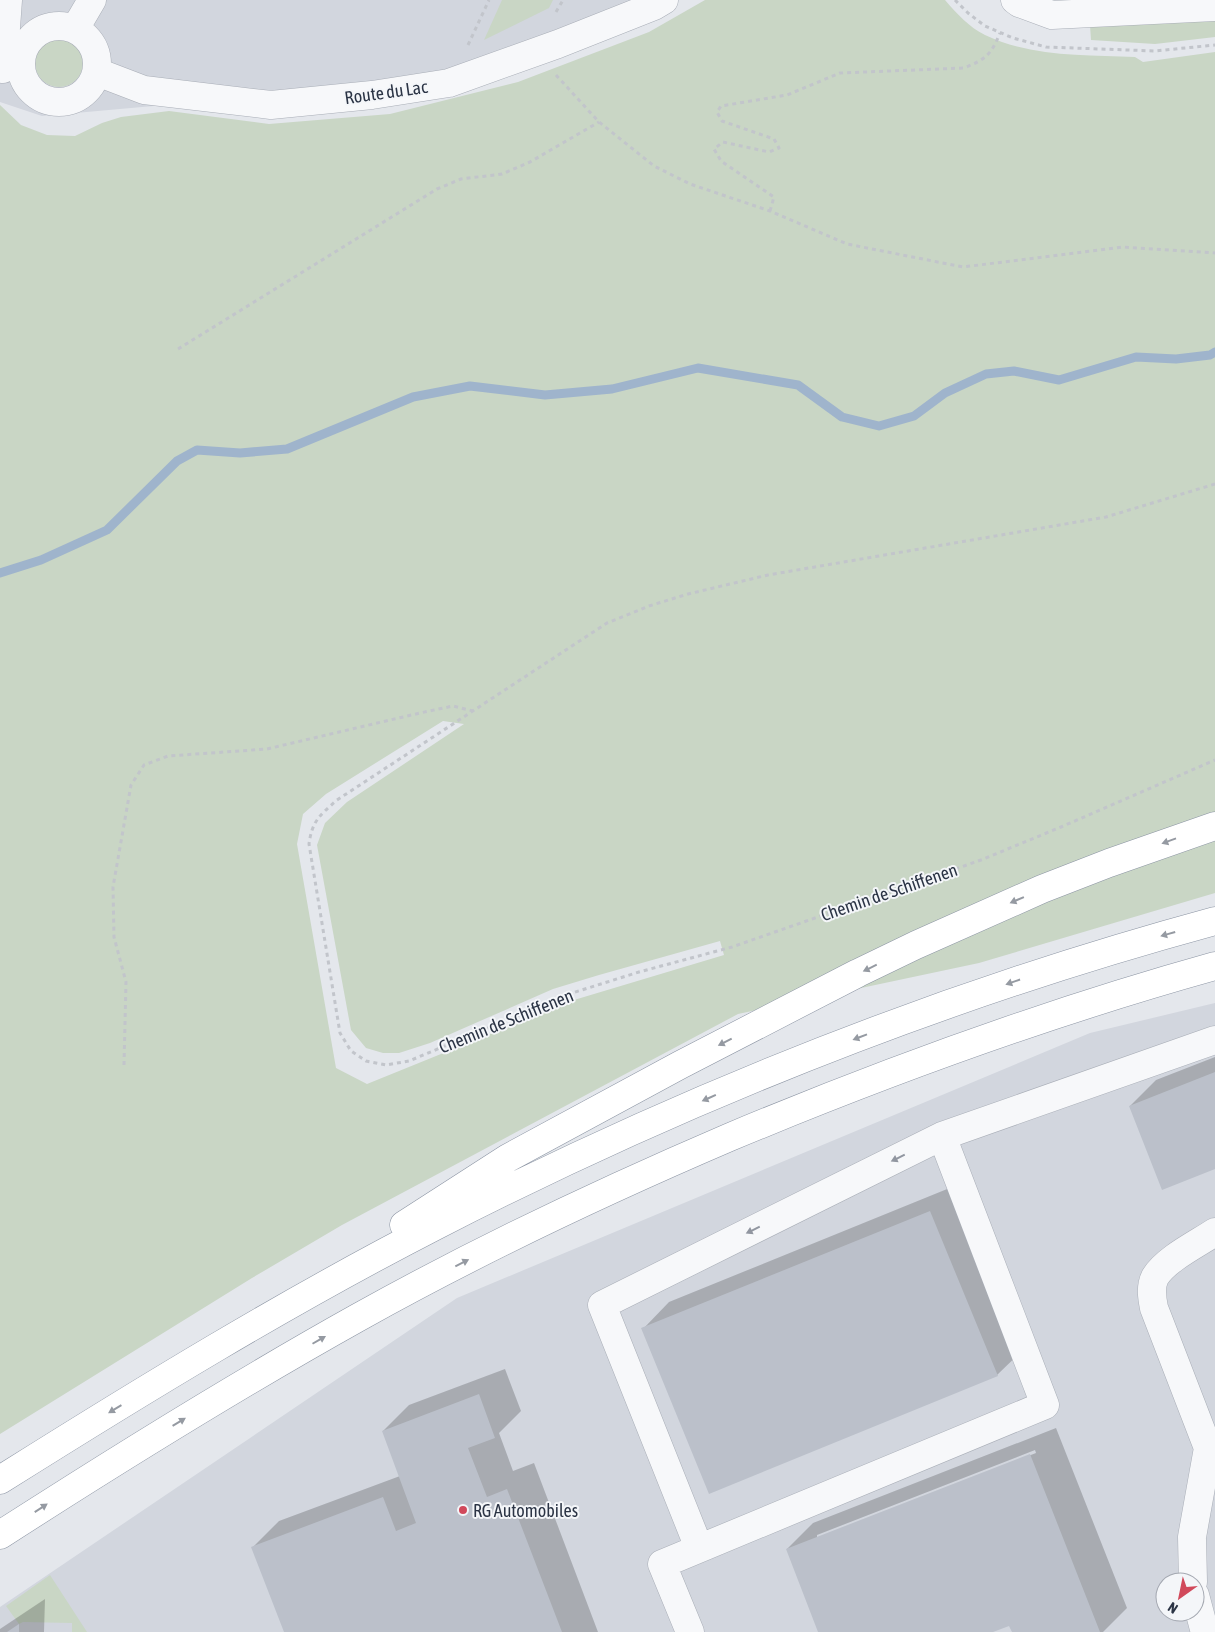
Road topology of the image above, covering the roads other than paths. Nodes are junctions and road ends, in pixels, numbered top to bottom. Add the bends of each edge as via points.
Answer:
1 (8, 0) edge
2 (92, 0) edge
3 (664, 0) edge
4 (1014, 0) edge
5 (1215, 7) edge
6 (75, 29) junction
7 (8, 69) edge
8 (97, 72) junction
9 (1215, 826) edge
10 (1215, 921) edge
11 (1215, 966) edge
12 (1215, 1040) edge
13 (942, 1136) junction
14 (1215, 1232) edge
15 (202, 1356) junction
16 (0, 1480) edge
17 (0, 1535) edge
18 (699, 1548) junction
19 (1193, 1572) edge
20 (690, 1632) edge

1 - 7 street
2 - 6 street
3 - 8 street, Route du Lac via 449,83 372,96 271,105 144,90
4 - 5 street via 1052,15
6 - 7 street via 61,25 38,32
6 - 8 street via 85,35 93,46 98,58
7 - 8 street via 38,96 59,102 73,100 85,93
9 -> 15 highway via 1109,863 976,918 680,1065 508,1158
10 -> 15 highway via 1120,948 965,999 726,1091 583,1154 436,1226
17 -> 11 highway via 105,1467 361,1315 604,1192 895,1071 1137,988
12 - 13 street
13 -> 18 street via 602,1305
13 - 18 street via 1045,1404
14 - 19 street via 1165,1265 1154,1278 1152,1293 1154,1308 1208,1448 1192,1537
15 -> 16 highway
18 - 20 street via 662,1564

